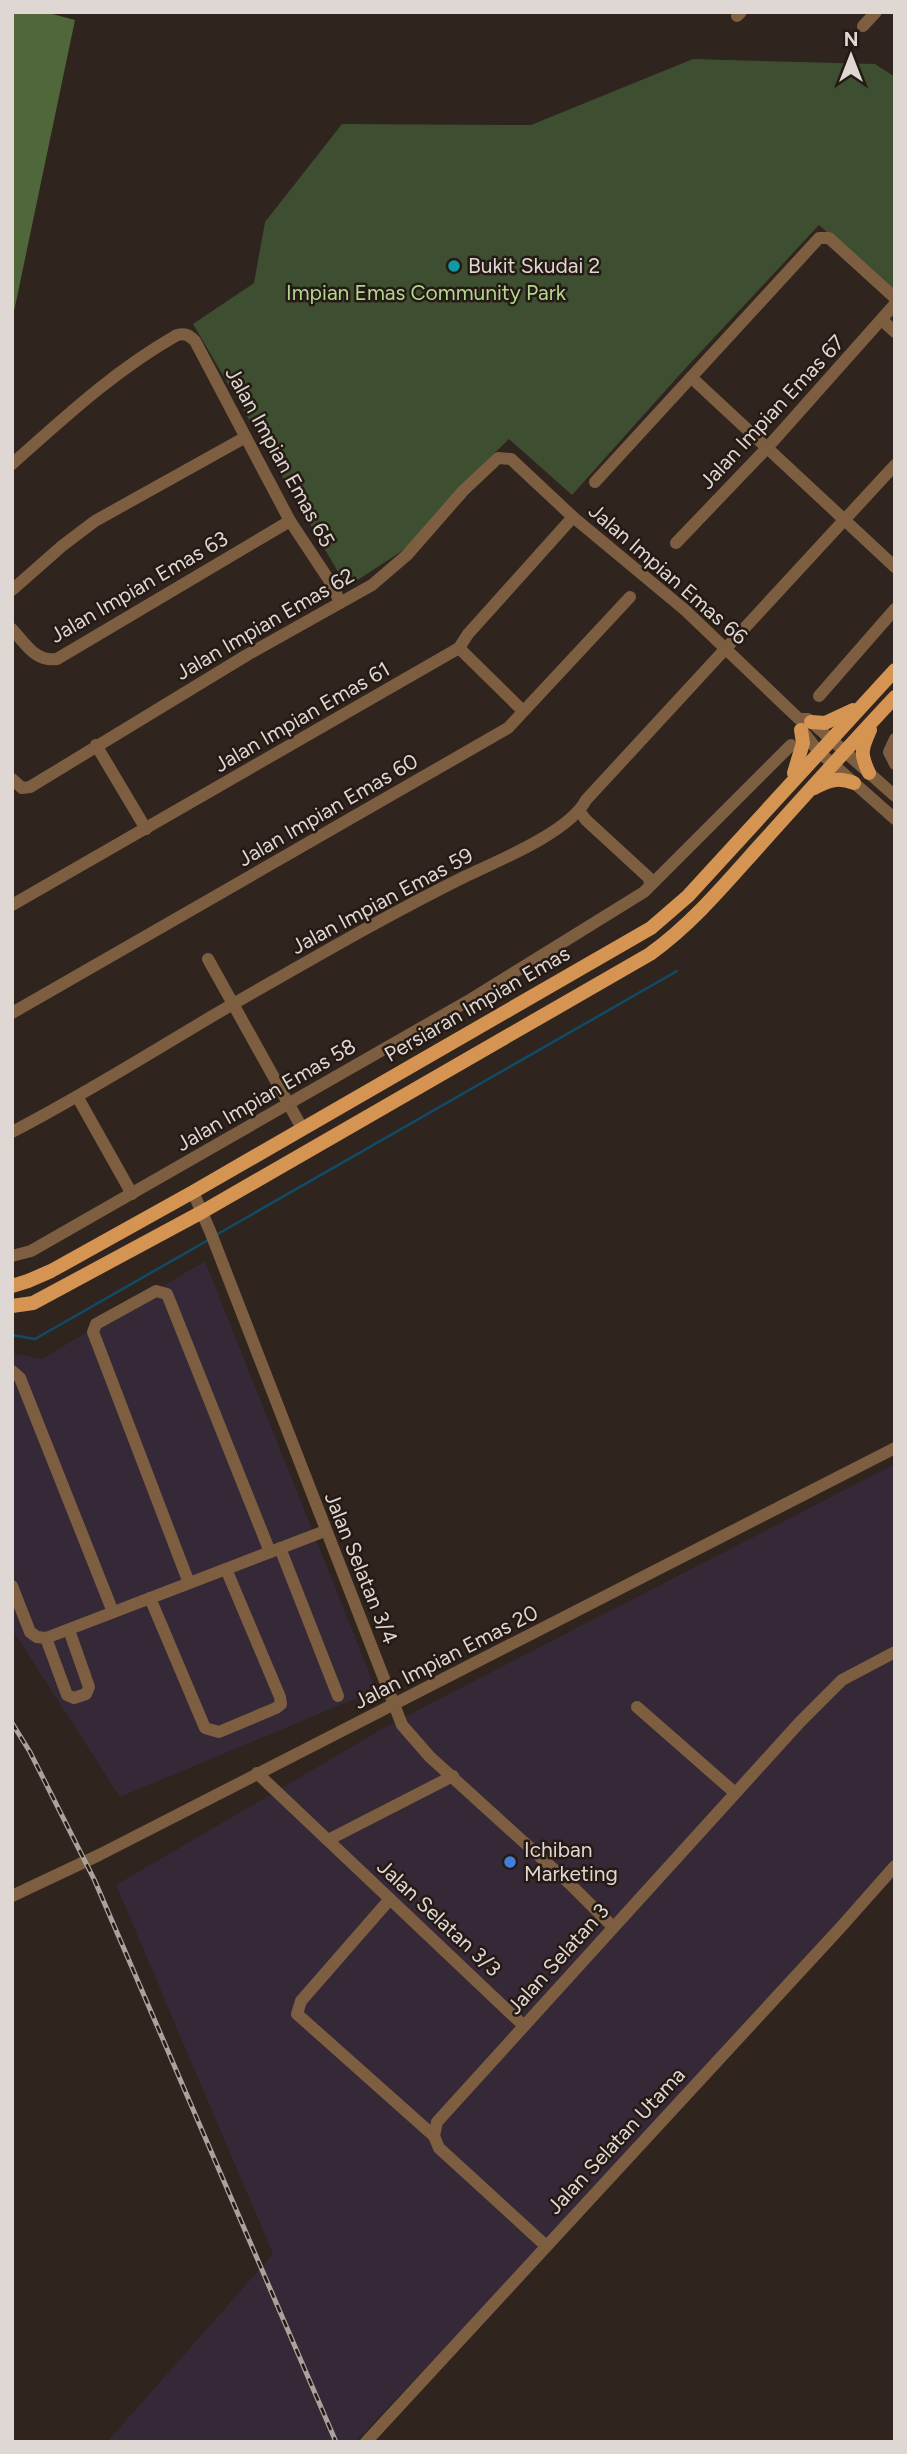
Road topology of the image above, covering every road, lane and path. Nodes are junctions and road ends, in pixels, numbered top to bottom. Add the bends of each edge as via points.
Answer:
1 (876, 12) edge
2 (863, 26) dead end
3 (895, 298) edge
4 (895, 304) edge
5 (882, 320) junction
6 (895, 332) edge
7 (692, 378) junction
8 (244, 438) junction
9 (767, 448) junction
10 (511, 459) joint
11 (12, 464) edge
12 (895, 465) edge
13 (595, 482) dead end
14 (573, 517) junction
15 (290, 521) junction
16 (845, 521) junction
17 (676, 543) dead end
18 (895, 567) edge
19 (12, 590) edge
20 (630, 597) dead end
21 (340, 603) junction
22 (895, 609) edge
23 (12, 629) edge
24 (459, 648) junction
25 (727, 649) junction
26 (895, 670) edge
27 (819, 696) dead end
28 (895, 697) edge
29 (861, 706) junction
30 (523, 711) junction
31 (877, 716) junction
32 (804, 724) junction
33 (831, 738) junction
34 (895, 739) edge
35 (96, 745) junction
36 (791, 745) dead end
37 (818, 751) junction
38 (844, 751) junction
39 (832, 764) junction
40 (895, 764) edge
41 (869, 773) junction
42 (12, 779) edge
43 (791, 782) junction
44 (854, 783) junction
45 (810, 790) junction
46 (895, 796) edge
47 (580, 811) junction
48 (895, 819) edge
49 (146, 829) junction
50 (650, 885) junction
51 (12, 905) edge
52 (208, 959) dead end
53 (233, 1004) junction
54 (12, 1013) edge
55 (78, 1098) junction
56 (290, 1105) junction
57 (302, 1128) junction
58 (12, 1132) edge
59 (193, 1192) junction
60 (132, 1194) junction
61 (202, 1212) junction
62 (12, 1256) edge
63 (12, 1286) edge
64 (12, 1306) edge
65 (12, 1371) edge
66 (895, 1448) edge
67 (325, 1531) junction
68 (274, 1550) junction
69 (226, 1569) junction
70 (189, 1583) junction
71 (12, 1586) edge
72 (150, 1598) junction
73 (113, 1612) junction
74 (69, 1630) junction
75 (46, 1638) junction
76 (895, 1651) edge
77 (338, 1696) dead end
78 (393, 1706) junction
79 (637, 1707) dead end
80 (257, 1773) junction
81 (453, 1776) junction
82 (734, 1792) junction
83 (328, 1840) junction
84 (895, 1866) edge
85 (12, 1896) edge
86 (390, 1899) junction
87 (613, 1927) junction
88 (523, 2025) junction
89 (434, 2136) junction
90 (545, 2245) junction
91 (366, 2442) edge

1 - 2 street
3 - 7 street via 829,238 819,238
4 - 5 street, Jalan Impian Emas 67
5 - 6 street
5 - 9 street, Jalan Impian Emas 67
7 - 9 street
7 - 13 street
8 - 11 street, Jalan Impian Emas 65 via 195,341 184,334 138,358
8 - 15 street, Jalan Impian Emas 65
8 - 19 street via 95,521
9 - 16 street
9 - 17 street, Jalan Impian Emas 67
10 - 14 street, Jalan Impian Emas 66
10 - 21 street, Jalan Impian Emas 62 via 498,458 407,555 372,585
12 - 16 street, Jalan Impian Emas 59
14 - 24 street, Jalan Impian Emas 61
14 - 25 street, Jalan Impian Emas 66
15 - 21 street, Jalan Impian Emas 65
15 - 23 street, Jalan Impian Emas 63 via 57,659 36,656
16 - 18 street
16 - 25 street, Jalan Impian Emas 59
20 - 30 street, Jalan Impian Emas 60
21 - 35 street, Jalan Impian Emas 62
22 - 27 street
24 - 30 street
24 - 49 street, Jalan Impian Emas 61
25 - 32 street, Jalan Impian Emas 66
25 - 47 street, Jalan Impian Emas 59
26 - 29 main road, Persiaran Impian Emas
28 - 31 main road, Persiaran Impian Emas
29 - 32 main road via 825,723
29 - 33 main road, Persiaran Impian Emas
30 - 54 street, Jalan Impian Emas 60 via 508,728
31 - 38 main road, Persiaran Impian Emas
31 - 41 main road via 861,757
32 - 33 street, Jalan Impian Emas 66
32 - 37 street, Jalan Impian Emas 66
32 - 43 main road
33 - 37 main road, Persiaran Impian Emas
33 - 38 street, Jalan Impian Emas 66
34 - 40 street via 890,752
35 - 42 street, Jalan Impian Emas 62 via 30,786 22,788
35 - 49 street
36 - 50 street, Jalan Impian Emas 58
37 - 39 street, Jalan Impian Emas 66
37 - 43 main road, Persiaran Impian Emas
38 - 39 main road, Persiaran Impian Emas
38 - 41 street, Jalan Impian Emas 66
39 - 44 street, Jalan Impian Emas 66
39 - 45 main road, Persiaran Impian Emas
41 - 46 street, Jalan Impian Emas 66
43 - 57 main road, Persiaran Impian Emas via 688,896 651,928
44 - 45 main road via 841,778
44 - 48 street, Jalan Impian Emas 66
45 - 61 main road, Persiaran Impian Emas via 701,911 650,954
47 - 50 street via 649,878
47 - 53 street, Jalan Impian Emas 59 via 536,842 413,902
49 - 51 street, Jalan Impian Emas 61
50 - 56 street, Jalan Impian Emas 58 via 468,1001
52 - 53 street
53 - 55 street, Jalan Impian Emas 59
53 - 56 street
55 - 58 street, Jalan Impian Emas 59
55 - 60 street
56 - 57 street
56 - 60 street, Jalan Impian Emas 58
57 - 59 main road, Persiaran Impian Emas
59 - 61 street, Jalan Selatan 3/4
59 - 63 main road, Persiaran Impian Emas via 51,1271
60 - 62 street, Jalan Impian Emas 58 via 31,1251
61 - 64 main road, Persiaran Impian Emas via 33,1303
61 - 67 street, Jalan Selatan 3/4
65 - 73 street via 20,1378
66 - 78 street, Jalan Impian Emas 20
67 - 68 street
67 - 78 street, Jalan Selatan 3/4
68 - 69 street
68 - 70 street via 167,1294 156,1291 96,1325 93,1332
68 - 77 street
69 - 70 street
69 - 72 street via 281,1704 219,1732 205,1728
70 - 72 street
71 - 75 street via 30,1632
72 - 73 street
73 - 74 street
74 - 75 street
74 - 75 street via 89,1688 86,1694 67,1695
76 - 82 street, Jalan Selatan 3 via 842,1680
78 - 80 street, Jalan Impian Emas 20
78 - 81 street, Jalan Selatan 3/4 via 402,1725
79 - 82 street
80 - 83 street, Jalan Selatan 3/3
80 - 85 street, Jalan Impian Emas 20
81 - 83 street
81 - 87 street, Jalan Selatan 3/4
82 - 87 street, Jalan Selatan 3
83 - 86 street, Jalan Selatan 3/3
84 - 90 street, Jalan Selatan Utama
86 - 88 street, Jalan Selatan 3/3
86 - 89 street via 301,2001 297,2014
87 - 88 street, Jalan Selatan 3
88 - 89 street, Jalan Selatan 3 via 437,2122
89 - 90 street via 439,2148
90 - 91 street, Jalan Selatan Utama

